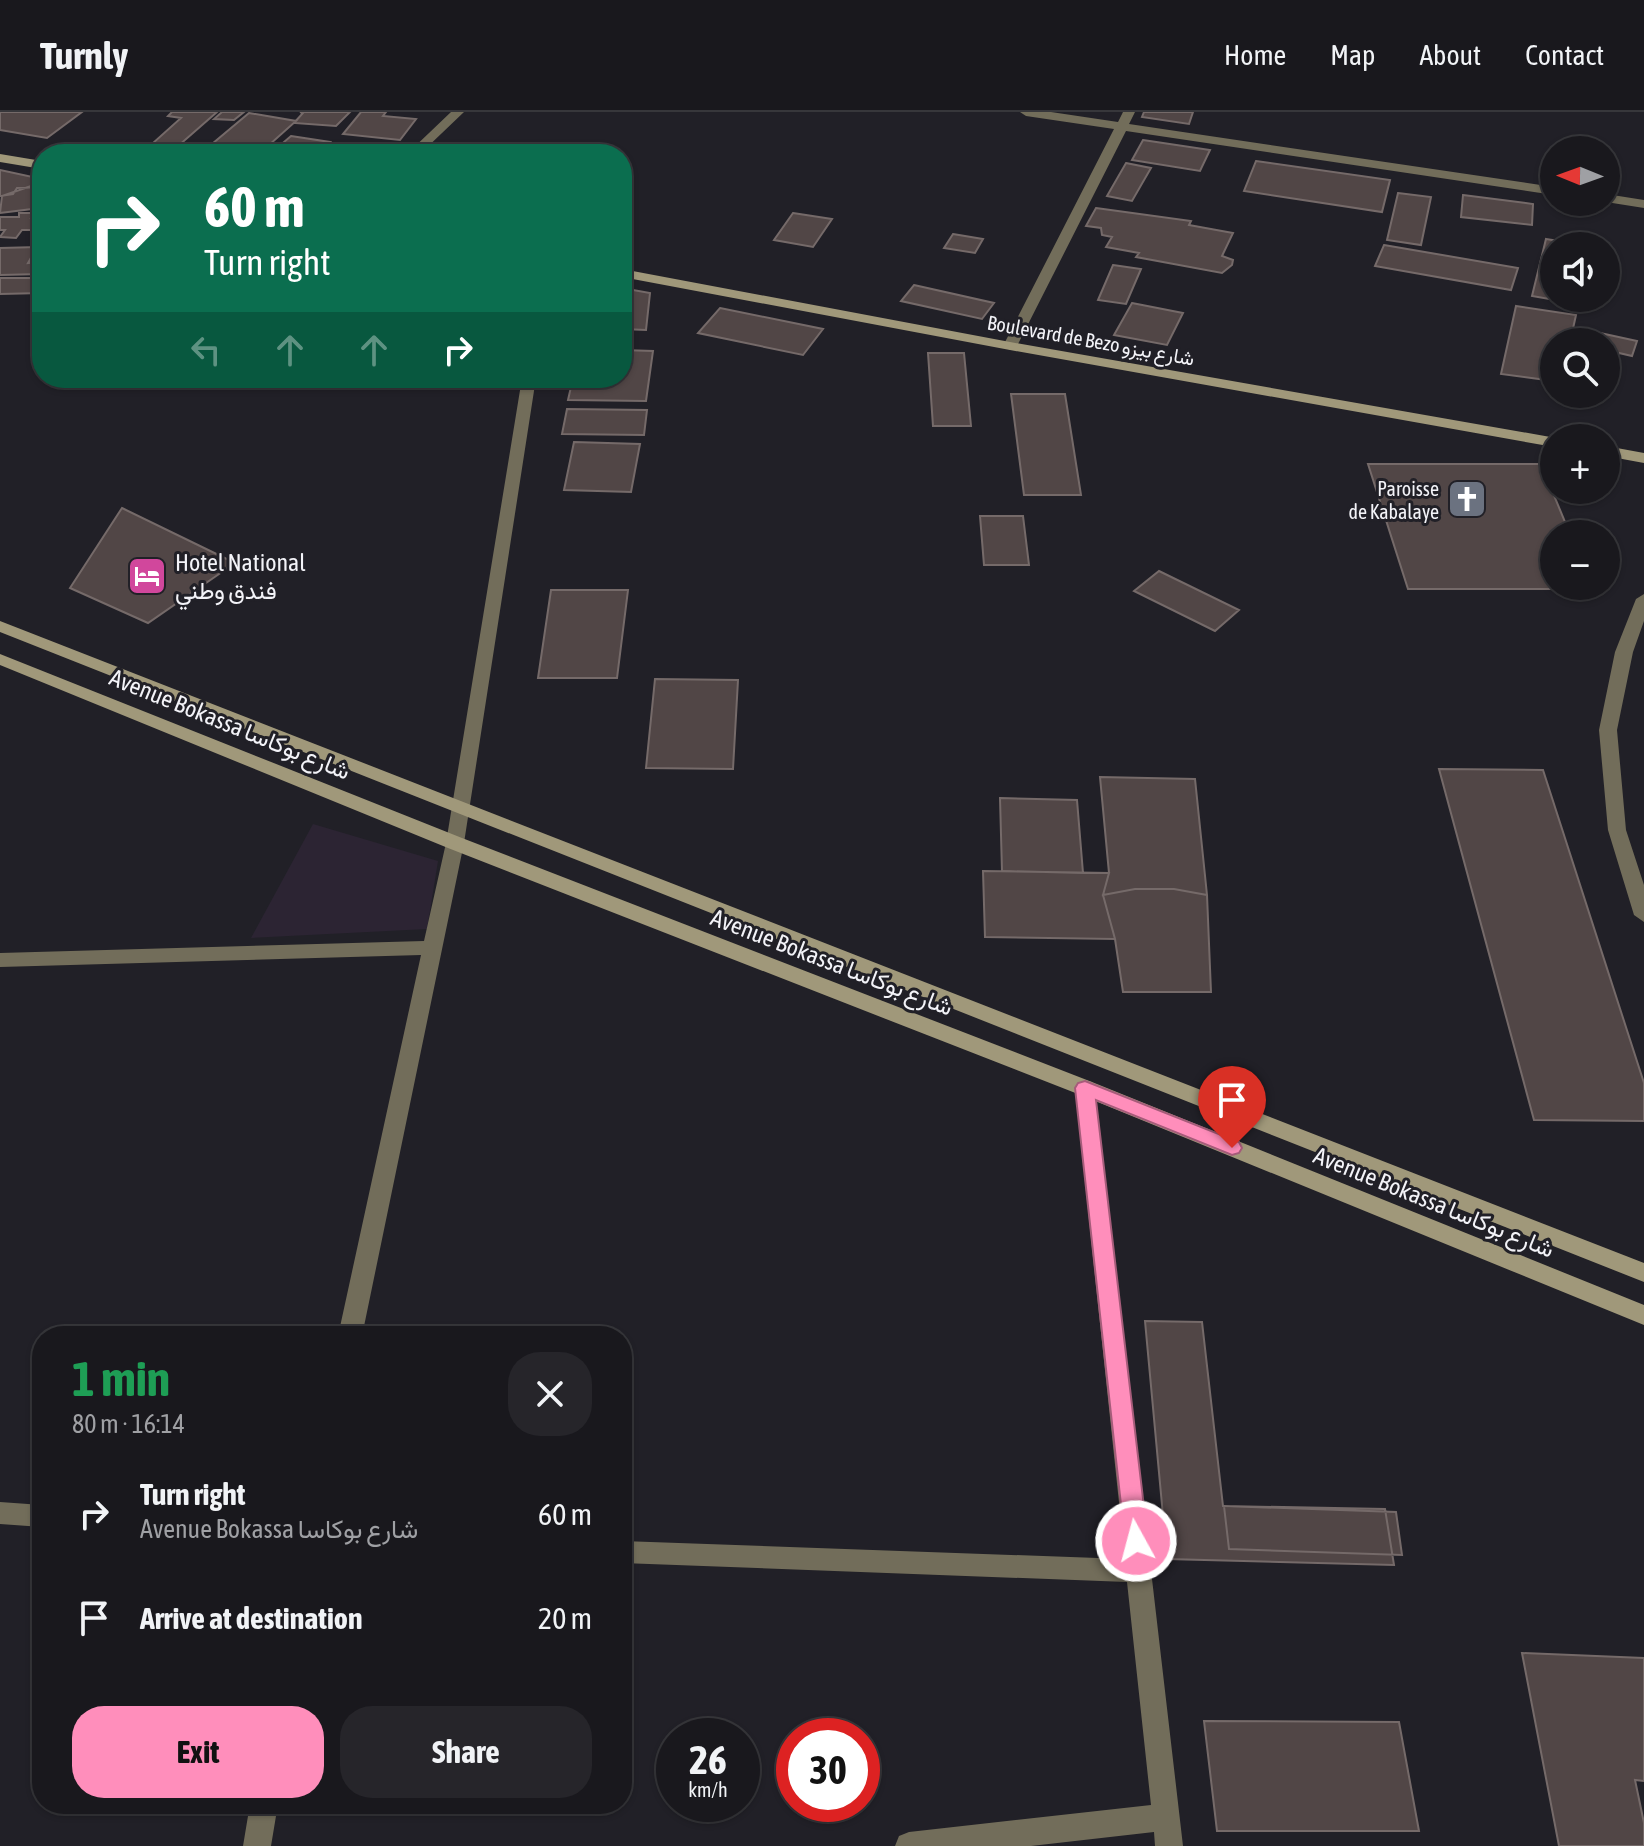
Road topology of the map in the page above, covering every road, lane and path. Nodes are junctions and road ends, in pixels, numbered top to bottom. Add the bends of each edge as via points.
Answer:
1 (458, 112) edge
2 (1026, 112) edge
3 (1129, 112) edge
4 (1121, 127) junction
5 (424, 144) edge
6 (0, 158) edge
7 (32, 163) edge
8 (1540, 189) edge
9 (1620, 200) edge
10 (1644, 204) edge
11 (632, 275) edge
12 (1010, 346) junction
13 (527, 388) edge
14 (1540, 440) edge
15 (1620, 454) edge
16 (1644, 458) edge
17 (1644, 599) edge
18 (0, 626) edge
19 (0, 659) edge
20 (460, 810) junction
21 (455, 843) junction
22 (1644, 915) edge
23 (434, 948) junction
24 (0, 960) edge
25 (1085, 1088) junction
26 (1644, 1273) edge
27 (1644, 1315) edge
28 (352, 1326) edge
29 (0, 1513) edge
30 (32, 1515) edge
31 (632, 1552) edge
32 (1140, 1571) junction
33 (262, 1814) edge
34 (1166, 1817) junction
35 (993, 1842) edge
36 (257, 1846) edge
37 (909, 1846) edge
38 (1169, 1846) edge

1 - 5 street
2 - 4 street
3 - 4 street
4 - 8 street
4 - 12 street
6 - 7 street
9 - 10 street
11 - 12 street, Boulevard de Bezo شارع بيزو
12 - 14 street, Boulevard de Bezo شارع بيزو
13 - 20 street
15 - 16 street
17 - 22 street via 1624,652 1608,730 1617,830
18 - 20 street, Avenue Bokassa شارع بوكاسا
19 - 21 street, Avenue Bokassa شارع بوكاسا
20 - 21 street
20 - 26 street, Avenue Bokassa شارع بوكاسا via 1091,1052
21 - 23 street
21 - 25 street, Avenue Bokassa شارع بوكاسا
23 - 24 street
23 - 28 street
25 - 27 street, Avenue Bokassa شارع بوكاسا
25 - 32 street
29 - 30 street
31 - 32 street
32 - 34 street
33 - 36 street
34 - 35 street
34 - 38 street
35 - 37 street

